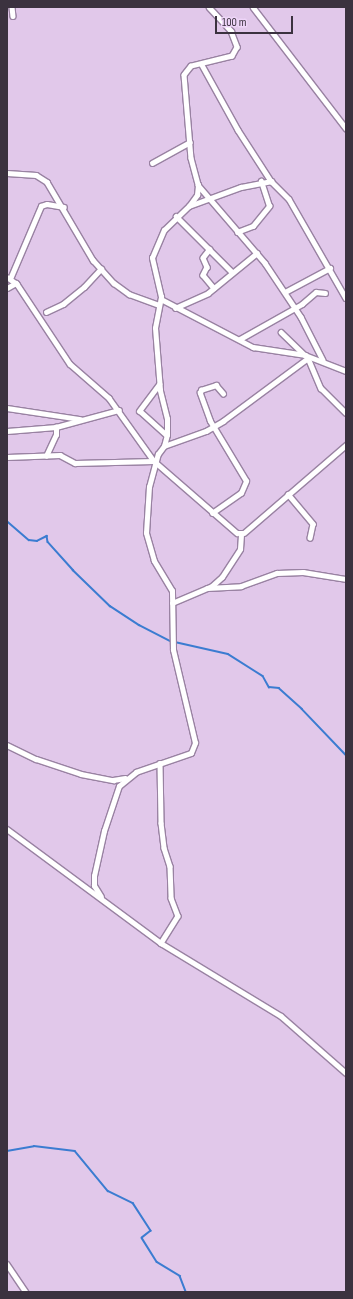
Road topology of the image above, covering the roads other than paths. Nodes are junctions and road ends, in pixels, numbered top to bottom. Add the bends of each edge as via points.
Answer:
1 (12, 7) edge
2 (209, 7) edge
3 (254, 7) edge
4 (13, 16) dead end
5 (202, 65) junction
6 (346, 128) edge
7 (190, 142) junction
8 (152, 162) dead end
9 (7, 173) edge
10 (271, 180) junction
11 (261, 181) junction
12 (198, 185) junction
13 (211, 199) junction
14 (189, 206) junction
15 (64, 207) junction
16 (176, 216) junction
17 (237, 232) junction
18 (210, 249) junction
19 (257, 253) junction
20 (330, 268) junction
21 (101, 269) junction
22 (232, 272) junction
23 (9, 278) edge
24 (16, 283) junction
25 (7, 288) edge
26 (214, 288) junction
27 (285, 292) junction
28 (325, 293) dead end
29 (346, 298) edge
30 (161, 299) junction
31 (159, 305) junction
32 (295, 307) junction
33 (175, 308) junction
34 (46, 312) dead end
35 (281, 332) dead end
36 (240, 339) junction
37 (306, 356) junction
38 (323, 360) junction
39 (346, 371) edge
40 (160, 384) junction
41 (223, 393) dead end
42 (7, 408) edge
43 (119, 410) junction
44 (346, 413) edge
45 (84, 419) junction
46 (214, 426) junction
47 (56, 427) junction
48 (7, 431) edge
49 (167, 434) junction
50 (346, 445) edge
51 (164, 446) junction
52 (46, 456) junction
53 (7, 457) edge
54 (154, 461) junction
55 (288, 494) junction
56 (212, 512) junction
57 (240, 535) junction
58 (310, 538) dead end
59 (346, 579) edge
60 (207, 588) junction
61 (172, 603) junction
62 (7, 745) edge
63 (160, 763) junction
64 (130, 776) junction
65 (7, 829) edge
66 (101, 897) junction
67 (161, 943) junction
68 (346, 1073) edge
69 (7, 1264) edge
70 (26, 1292) edge

1 - 4 street
2 - 5 street via 230,31 237,47 232,56
3 - 6 street
5 - 7 street via 191,66 184,75
5 - 10 street via 238,130
7 - 8 street
7 - 12 street
9 - 15 street via 36,175 47,182
10 - 11 street
10 - 20 street via 290,199
11 - 13 street
11 - 17 street via 269,206 253,226
12 - 13 street
12 - 14 street via 197,195
13 - 14 street
13 - 17 street
14 - 16 street
15 - 21 street via 80,241
15 - 23 street via 47,204 41,206
16 - 18 street
16 - 30 street via 164,230 153,251 152,263
17 - 19 street
18 - 22 street
18 - 26 street via 203,258 207,267 203,274
19 - 22 street
19 - 27 street
20 - 27 street
20 - 29 street
21 - 31 street via 130,294
21 - 34 street via 60,306
22 - 26 street
23 - 24 street
24 - 25 street
24 - 43 street via 70,364
26 - 33 street
27 - 32 street
28 - 32 street via 316,292
30 - 31 street
30 - 33 street
31 - 40 street via 155,328
32 - 36 street
32 - 38 street
33 - 36 street
35 - 37 street
36 - 37 street via 253,347
37 - 38 street
37 - 44 street via 323,392
37 - 46 street
38 - 39 street via 331,367
40 - 49 street via 167,412
40 - 49 street via 140,411
41 - 46 street via 216,385 201,390 200,393
42 - 45 street
43 - 45 street
43 - 54 street
45 - 47 street
46 - 51 street
46 - 56 street via 246,481 241,493
47 - 48 street
47 - 52 street via 56,435
49 - 51 street
50 - 55 street
51 - 54 street
52 - 53 street
52 - 54 street via 60,455 75,463
54 - 56 street
54 - 61 street via 146,507 146,533 154,561 169,583
55 - 57 street
55 - 58 street via 313,524
56 - 57 street
57 - 60 street via 240,549 234,562 222,577
59 - 60 street via 303,572 277,573 224,589
60 - 61 street
61 - 63 street via 173,650 195,743 191,753
62 - 64 street via 36,759 81,774 113,780
63 - 64 street
63 - 67 street via 161,824 164,848 170,866 170,898 178,916
64 - 66 street via 119,786 104,831 93,880
65 - 66 street
66 - 67 street
67 - 68 street via 281,1016
69 - 70 street

